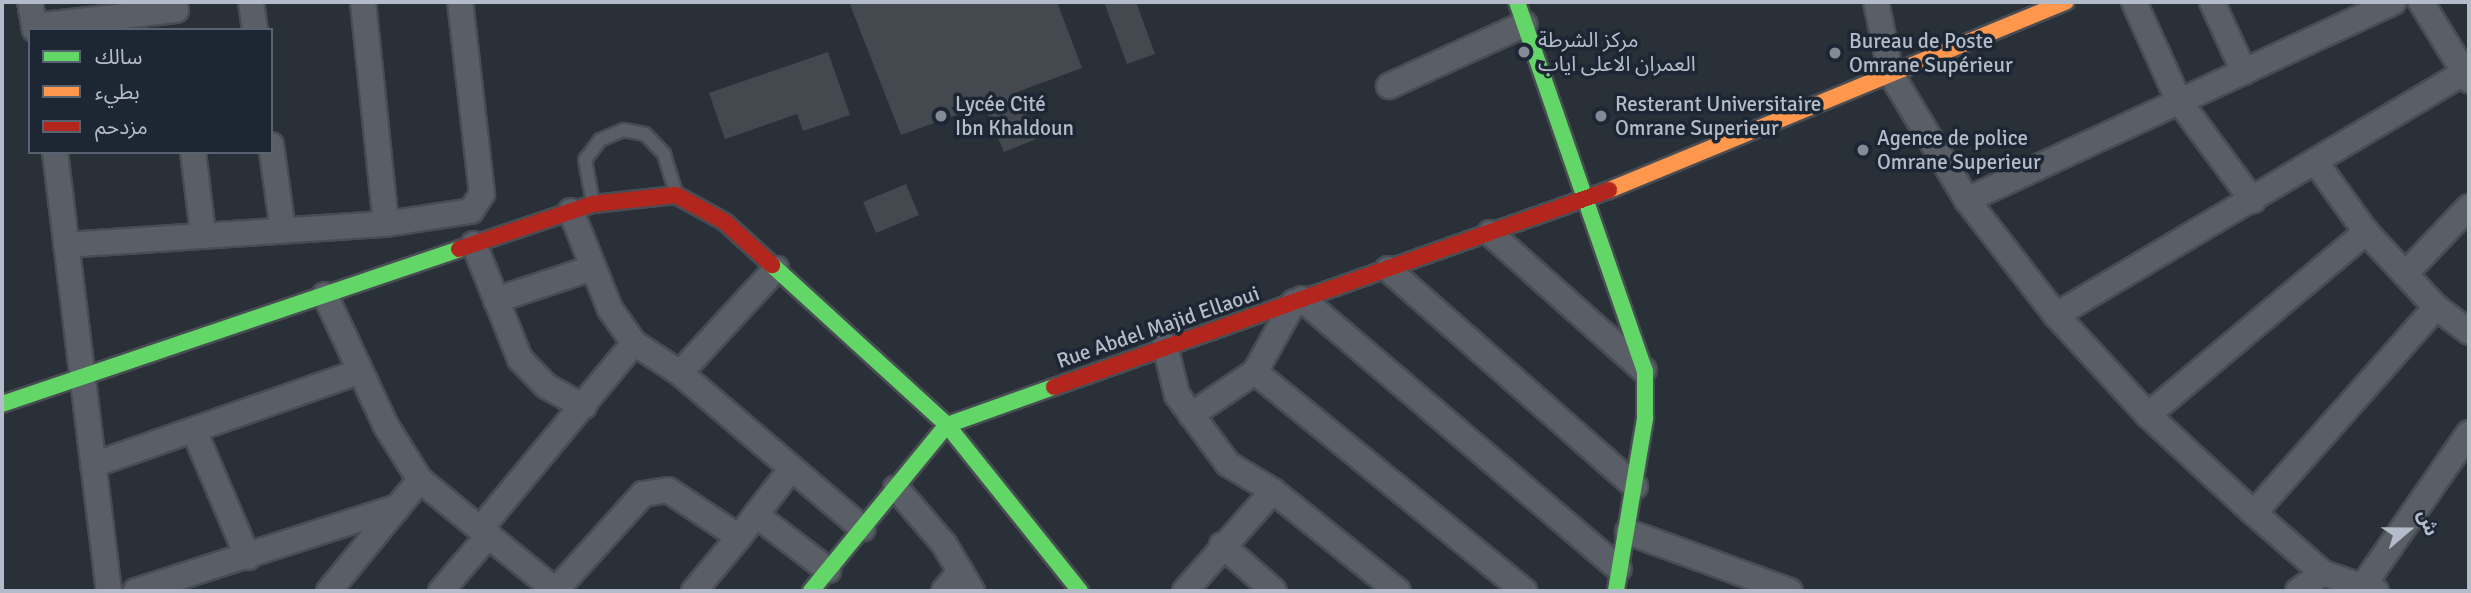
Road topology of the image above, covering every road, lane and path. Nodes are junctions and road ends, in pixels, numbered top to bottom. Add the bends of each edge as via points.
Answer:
1 (30, 2) edge
2 (251, 2) edge
3 (363, 2) edge
4 (460, 2) edge
5 (1875, 2) edge
6 (2066, 2) edge
7 (2134, 2) edge
8 (2213, 2) edge
9 (2393, 2) edge
10 (2427, 4) edge
11 (1521, 13) edge
12 (176, 14) edge
13 (34, 28) edge
14 (255, 28) edge
15 (2244, 72) junction
16 (1891, 74) junction
17 (2466, 77) edge
18 (1389, 86) dead end
19 (2179, 101) junction
20 (54, 154) edge
21 (193, 154) edge
22 (272, 154) edge
23 (2317, 164) junction
24 (676, 195) junction
25 (1586, 200) junction
26 (1967, 200) junction
27 (2253, 201) junction
28 (582, 207) junction
29 (2469, 207) edge
30 (386, 224) junction
31 (283, 230) junction
32 (2366, 232) junction
33 (203, 233) junction
34 (1490, 233) junction
35 (474, 244) junction
36 (66, 245) junction
37 (592, 268) junction
38 (776, 269) junction
39 (1388, 269) junction
40 (2405, 274) junction
41 (325, 295) junction
42 (496, 300) junction
43 (1298, 300) junction
44 (2436, 307) junction
45 (2056, 315) junction
46 (2469, 332) edge
47 (634, 343) junction
48 (1166, 345) junction
49 (1645, 371) junction
50 (359, 372) junction
51 (1255, 372) junction
52 (680, 373) junction
53 (82, 379) junction
54 (2, 404) edge
55 (584, 407) junction
56 (1191, 415) junction
57 (2148, 415) junction
58 (947, 425) junction
59 (195, 433) junction
60 (2469, 433) edge
61 (93, 466) junction
62 (791, 469) junction
63 (420, 480) junction
64 (1635, 486) junction
65 (896, 488) junction
66 (1273, 491) junction
67 (397, 507) junction
68 (2253, 513) junction
69 (756, 515) junction
70 (863, 529) junction
71 (485, 532) junction
72 (1628, 532) junction
73 (738, 537) junction
74 (1222, 545) junction
75 (248, 557) junction
76 (828, 570) junction
77 (2323, 573) junction
78 (1618, 580) edge
79 (967, 581) edge
80 (2369, 589) edge
81 (109, 591) edge
82 (136, 591) edge
83 (329, 591) edge
84 (441, 591) edge
85 (556, 591) edge
86 (694, 591) edge
87 (811, 591) edge
88 (944, 591) edge
89 (1080, 591) edge
90 (1185, 591) edge
91 (1274, 591) edge
92 (1398, 591) edge
93 (1524, 591) edge
94 (1790, 591) edge
95 (2298, 591) edge

1 - 13 street
2 - 14 street
3 - 30 street
4 - 30 street via 479,205 471,211
5 - 16 street
6 - 16 street, Rue Abdel Majid Ellaoui
7 - 19 street
8 - 15 street
9 - 15 street
10 - 17 street
11 - 18 street
11 - 25 street
12 - 13 street
15 - 19 street
16 - 25 street, Rue Abdel Majid Ellaoui
16 - 26 street
17 - 23 street
19 - 26 street
19 - 27 street
20 - 36 street
21 - 33 street
22 - 31 street
23 - 27 street
23 - 32 street
24 - 28 street
24 - 28 lane via 664,154 645,134 624,130 600,140 584,160
24 - 38 street via 725,222
25 - 34 street, Rue Abdel Majid Ellaoui
25 - 49 street
26 - 45 street
27 - 45 street
28 - 35 street
28 - 37 street
29 - 40 street
30 - 31 street
31 - 33 street
32 - 40 street
32 - 57 street
33 - 36 street
34 - 39 street, Rue Abdel Majid Ellaoui
34 - 49 street
35 - 41 street
35 - 42 street
36 - 53 street
37 - 42 street
37 - 47 street via 610,309
38 - 52 street
38 - 58 street
39 - 43 street, Rue Abdel Majid Ellaoui
39 - 64 street
40 - 44 street
41 - 50 street
41 - 53 street
42 - 55 street via 520,359 546,386
43 - 48 street, Rue Abdel Majid Ellaoui
43 - 51 street
43 - 78 street
44 - 46 street
44 - 68 street
45 - 57 street
47 - 52 street
47 - 55 street
48 - 56 street via 1172,382
48 - 58 street, Rue Abdel Majid Ellaoui
49 - 64 street
50 - 59 street
50 - 63 street
51 - 56 street
51 - 93 street
52 - 62 street
53 - 54 street
53 - 61 street
55 - 71 street
56 - 66 street via 1228,464
57 - 68 street
58 - 65 street
58 - 89 street
59 - 61 street
59 - 75 street
60 - 80 street
61 - 81 street
62 - 69 street
62 - 70 street
63 - 67 street
63 - 71 street
64 - 72 street
65 - 70 street
65 - 79 street
66 - 74 street
66 - 92 street
67 - 75 street
67 - 83 street
68 - 77 street
69 - 73 street
69 - 76 street
70 - 76 street
71 - 84 street
71 - 85 street
72 - 78 street
72 - 94 street
73 - 85 street via 668,490 656,488 643,494
73 - 86 street
74 - 90 street
74 - 91 street
75 - 82 street
76 - 87 street
77 - 80 street
77 - 95 street
79 - 88 street

